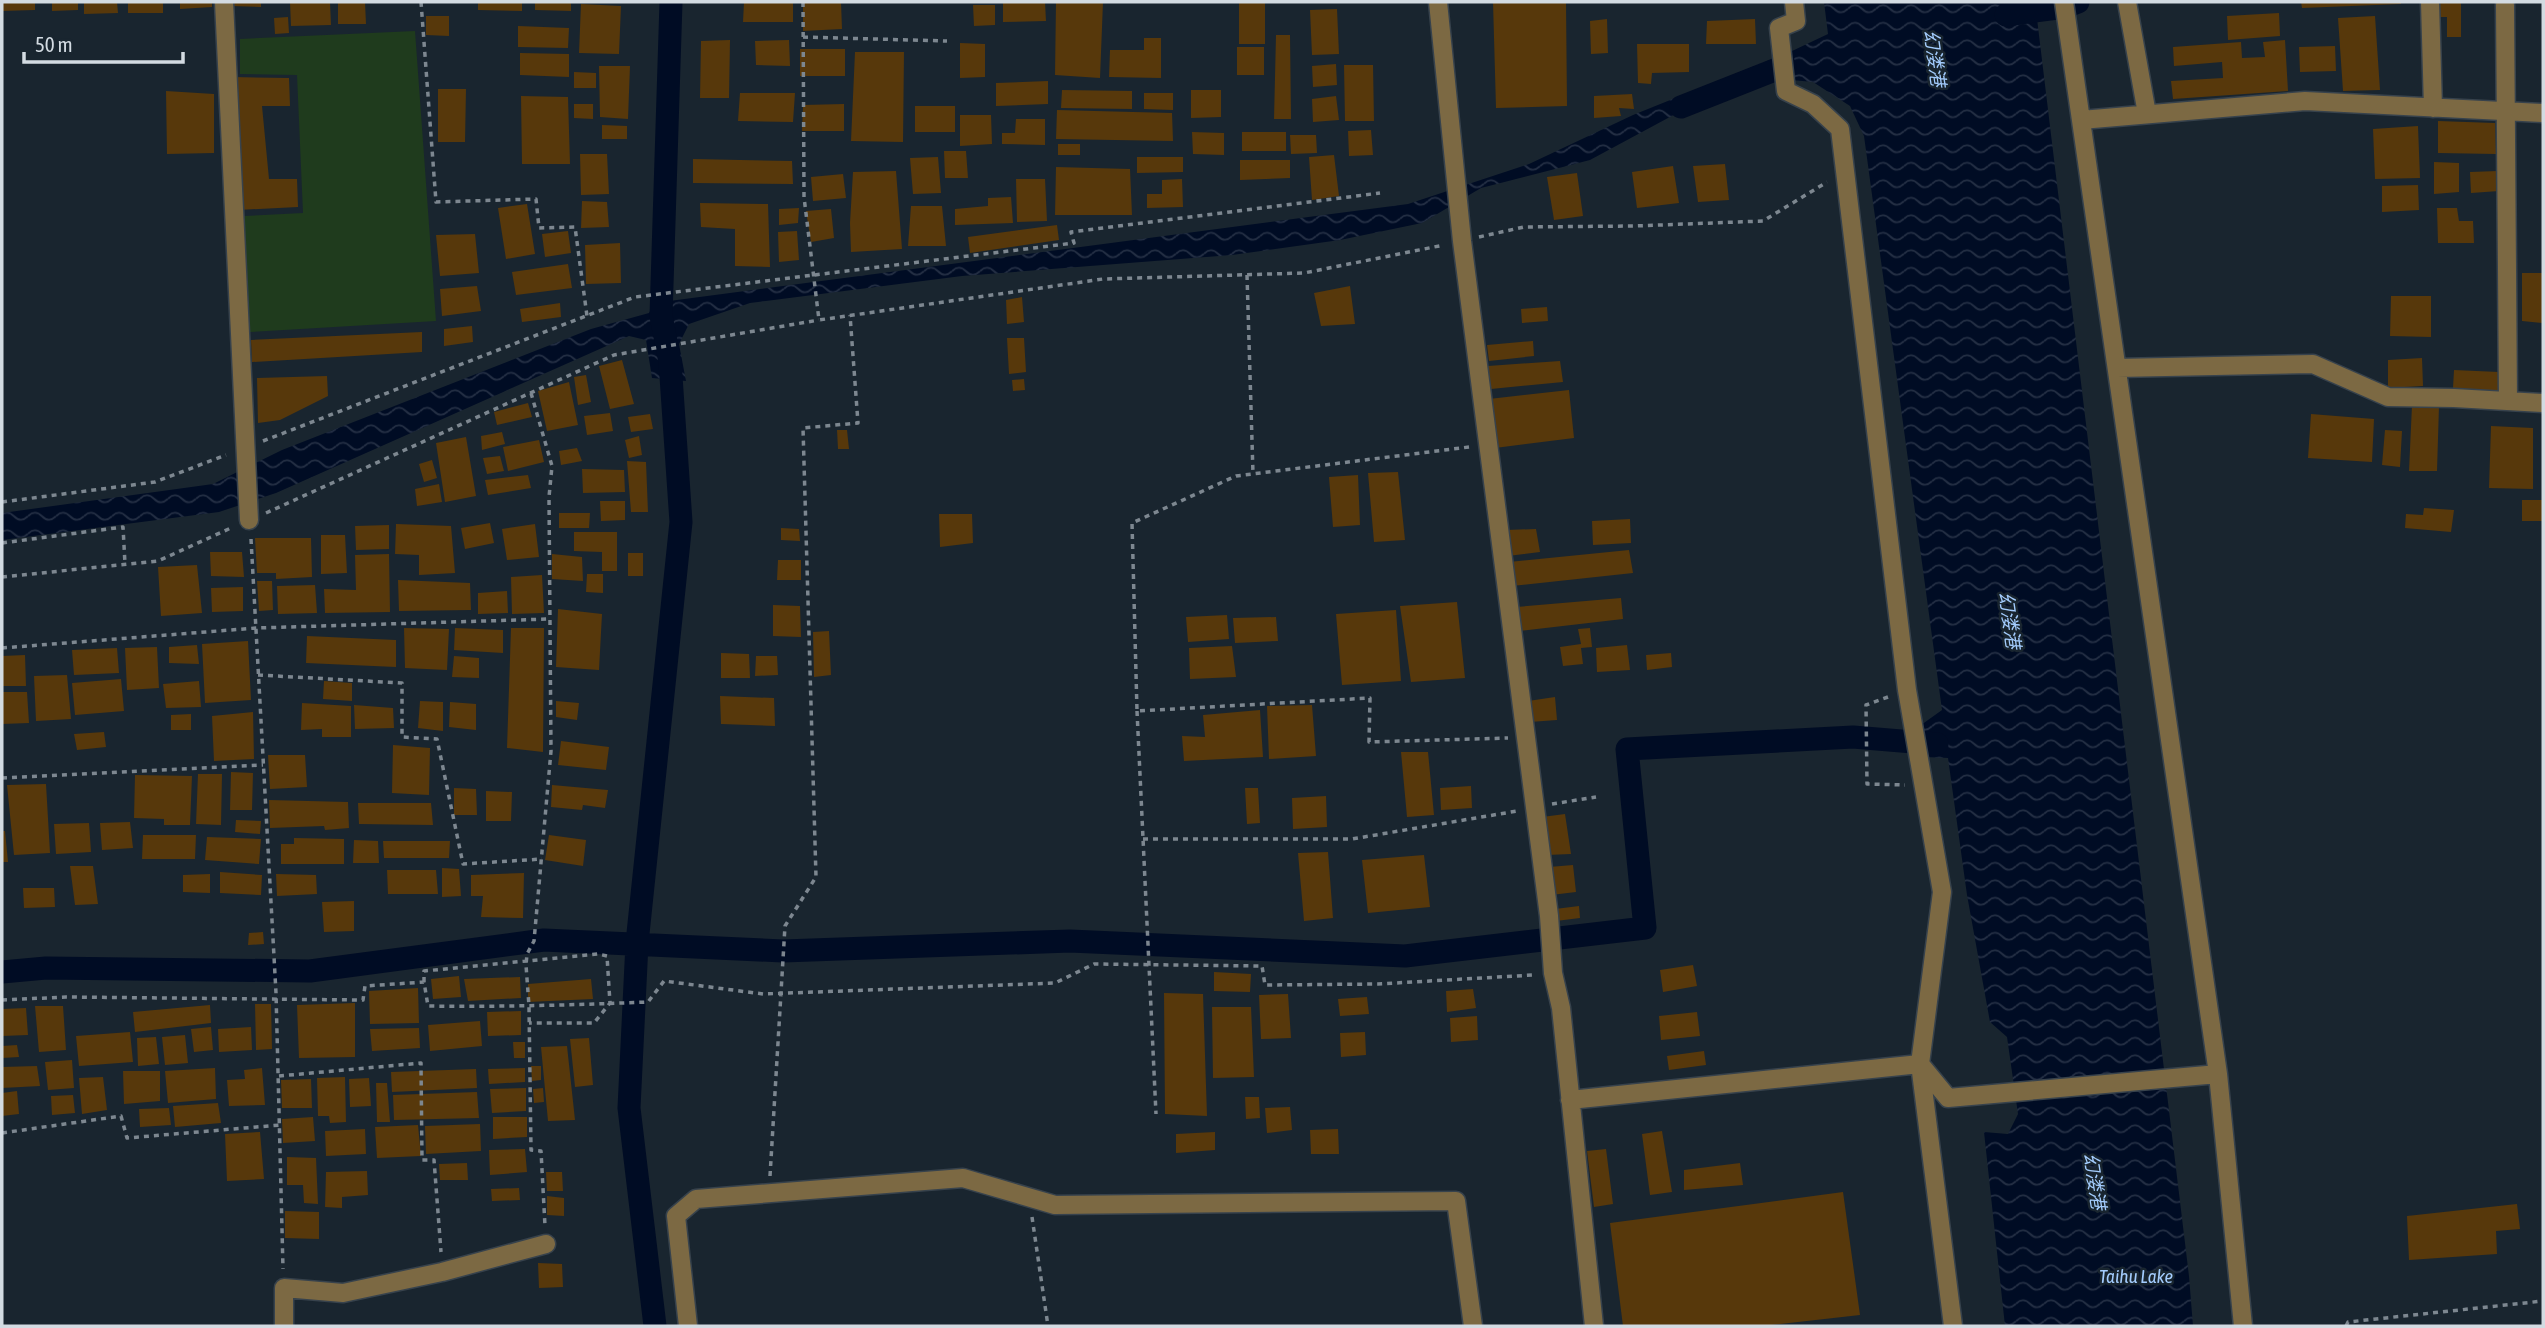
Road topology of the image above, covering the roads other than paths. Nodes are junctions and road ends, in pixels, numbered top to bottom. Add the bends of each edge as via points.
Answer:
1 (224, 2) edge
2 (1438, 2) edge
3 (1794, 2) edge
4 (2064, 2) edge
5 (2127, 2) edge
6 (2430, 2) edge
7 (2505, 5) dead end
8 (2434, 108) junction
9 (2505, 111) junction
10 (2543, 113) edge
11 (2147, 114) junction
12 (2081, 120) junction
13 (2117, 368) junction
14 (2508, 401) junction
15 (2543, 403) edge
16 (249, 520) road end
17 (1920, 1064) junction
18 (2218, 1074) junction
19 (1570, 1100) junction
20 (546, 1244) road end
21 (1587, 1274) junction
22 (284, 1326) edge
23 (688, 1326) edge
24 (1473, 1326) edge
25 (1588, 1326) edge
26 (1594, 1326) edge
27 (1952, 1326) edge
28 (2243, 1326) edge

1 - 16 street
2 - 19 street via 1456,194
3 - 17 street via 1796,21 1779,28 1786,91 1813,104 1840,130 1907,690 1942,892
4 - 12 street
5 - 11 street
6 - 8 street
7 - 9 street
8 - 9 street
8 - 11 street via 2305,101
9 - 10 street
9 - 14 street
11 - 12 street
12 - 13 street
13 - 14 street via 2313,363 2388,397
13 - 18 street
14 - 15 street
17 - 18 street via 1948,1098
17 - 19 street
17 - 27 street
18 - 28 street
19 - 21 street
20 - 22 street via 343,1293 284,1288
21 - 25 street
21 - 26 street
23 - 24 street via 676,1216 696,1199 963,1178 1055,1205 1456,1201

